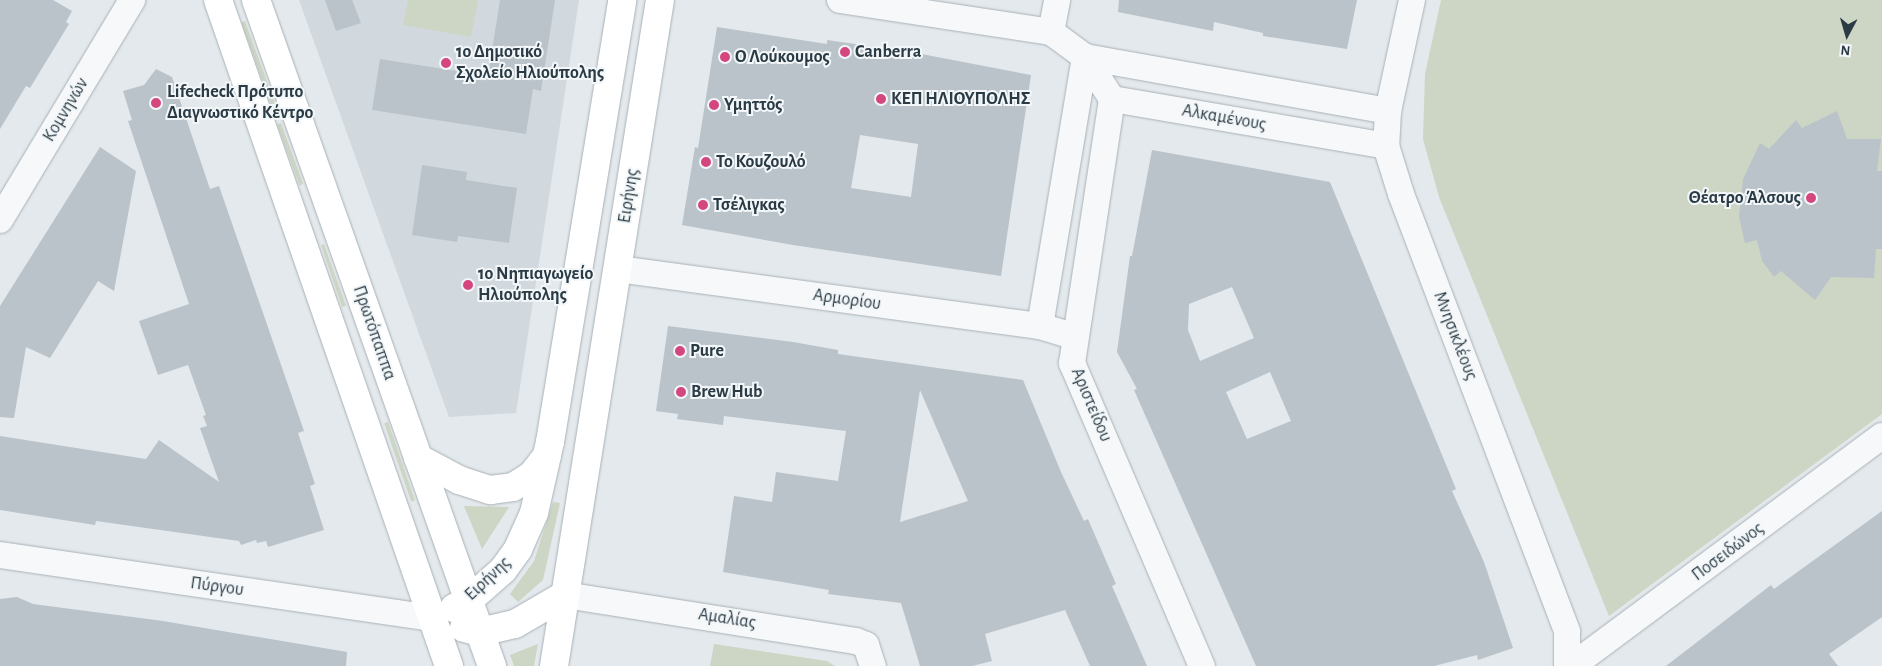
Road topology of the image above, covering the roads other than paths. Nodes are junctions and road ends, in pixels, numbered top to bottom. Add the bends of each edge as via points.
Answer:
1 (132, 0) edge
2 (218, 0) edge
3 (256, 0) edge
4 (622, 0) edge
5 (660, 0) edge
6 (840, 0) edge
7 (1058, 0) edge
8 (1412, 0) edge
9 (1051, 32) junction
10 (1085, 57) junction
11 (1112, 99) junction
12 (1388, 111) junction
13 (1386, 146) junction
14 (0, 220) edge
15 (618, 269) junction
16 (1040, 326) junction
17 (1075, 337) junction
18 (1882, 436) edge
19 (547, 455) junction
20 (418, 458) junction
21 (0, 555) edge
22 (565, 595) junction
23 (469, 600) junction
24 (433, 618) junction
25 (480, 632) junction
26 (449, 666) edge
27 (492, 666) edge
28 (554, 666) edge
29 (873, 666) edge
30 (1202, 666) edge
31 (1566, 666) edge
32 (1572, 666) edge

1 - 14 street, Κομνηνών
2 - 24 street
3 - 20 street, Πρωτόπαππα
4 - 19 street, Ειρήνης
5 - 15 street, Ειρήνης
6 - 9 street, Αλκαμένους
7 - 9 street
8 - 12 street, Μνησικλέους
9 - 10 street, Αλκαμένους
10 - 11 street, Αλκαμένους
10 - 12 street, Αλκαμένους
10 - 16 street
11 - 13 street, Αλκαμένους
11 - 17 street, Αριστείδου
12 - 13 street, Μνησικλέους
13 - 31 street, Μνησικλέους via 1401,194 1568,632
15 - 16 street, Αρμορίου
15 - 22 street, Ειρήνης
16 - 17 street, Αρμορίου
17 - 30 street, Αριστείδου via 1072,363
18 - 32 street, Ποσειδώνος
19 - 20 street via 532,475 513,487 490,490 459,480
19 - 23 street, Ειρήνης via 534,513 518,549 503,570
20 - 23 street, Πρωτόπαππα
21 - 24 street, Πύργου
22 - 25 street via 527,619
22 - 28 street, Ειρήνης
22 - 29 street, Αμαλίας via 856,641 866,646
23 - 24 street, Ειρήνης
23 - 25 street, Πρωτόπαππα
24 - 25 street, Ειρήνης
24 - 26 street
25 - 27 street, Πρωτόπαππα

